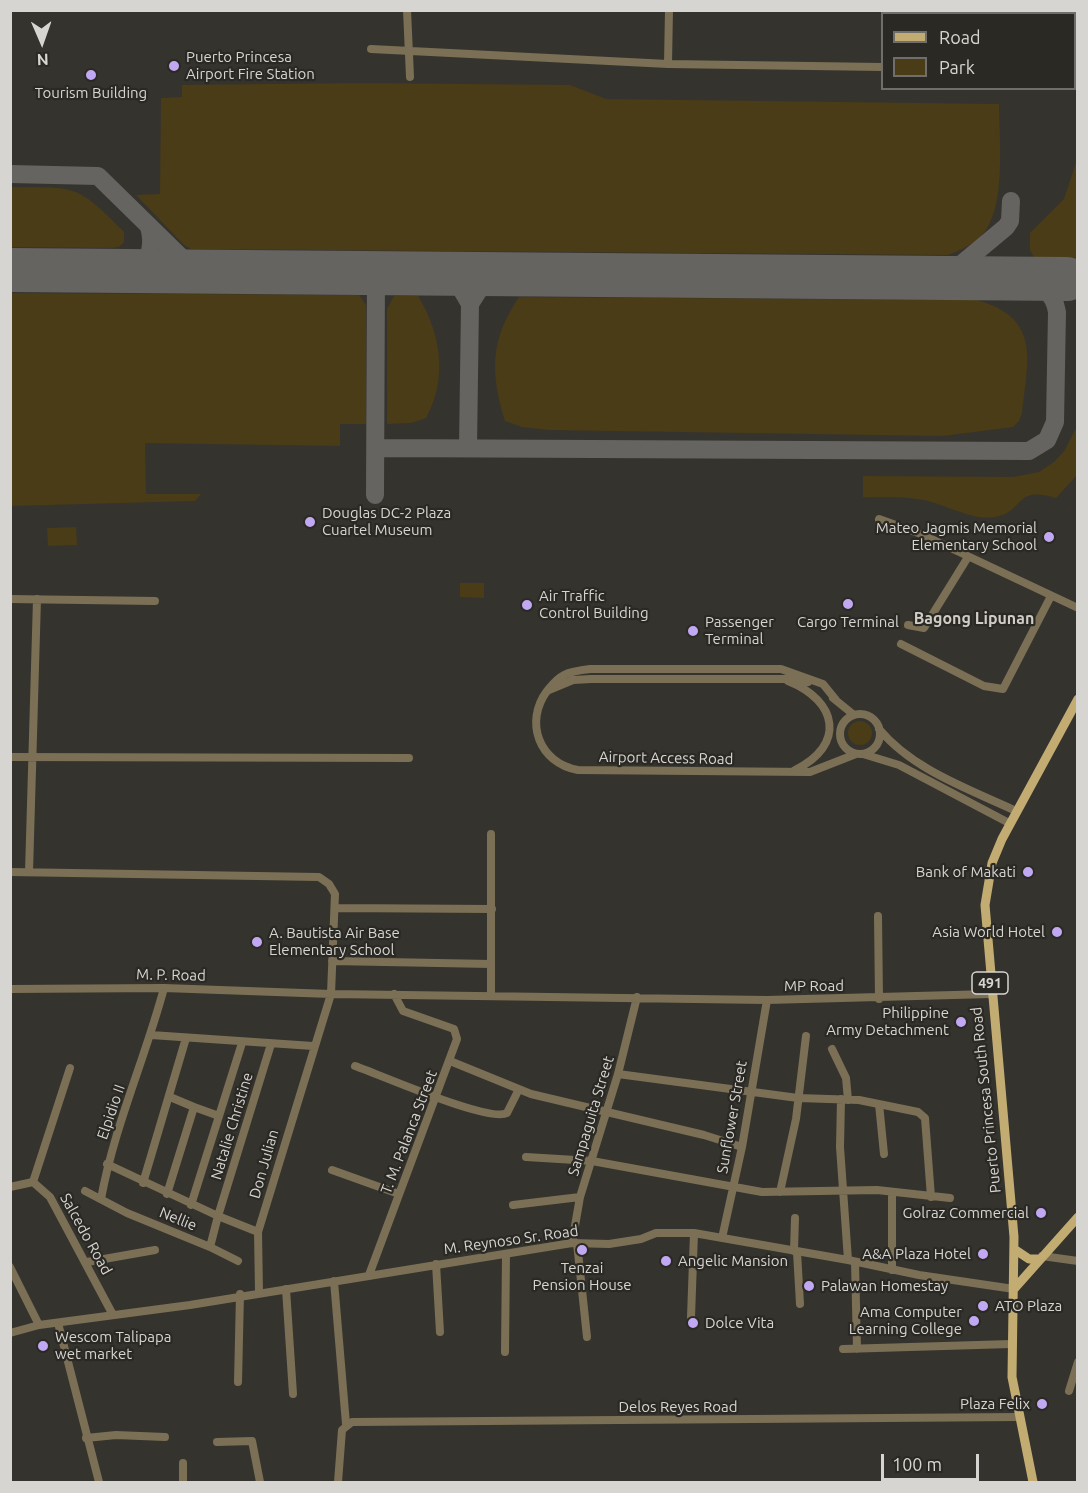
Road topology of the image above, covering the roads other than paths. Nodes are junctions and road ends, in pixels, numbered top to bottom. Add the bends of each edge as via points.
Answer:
1 (407, 10) edge
2 (669, 10) edge
3 (371, 49) dead end
4 (408, 50) junction
5 (668, 64) junction
6 (881, 67) edge
7 (410, 77) dead end
8 (879, 519) dead end
9 (968, 557) junction
10 (1050, 596) junction
11 (10, 599) edge
12 (37, 600) junction
13 (155, 601) dead end
14 (1077, 608) edge
15 (908, 625) dead end
16 (901, 644) dead end
17 (783, 680) junction
18 (548, 690) junction
19 (1077, 699) edge
20 (836, 700) junction
21 (854, 715) junction
22 (879, 729) junction
23 (859, 754) junction
24 (10, 758) edge
25 (33, 758) junction
26 (410, 758) dead end
27 (790, 772) junction
28 (1016, 811) junction
29 (1010, 823) junction
30 (491, 834) dead end
31 (10, 872) edge
32 (29, 872) junction
33 (336, 908) junction
34 (492, 909) junction
35 (878, 916) dead end
36 (332, 961) junction
37 (491, 964) junction
38 (164, 988) junction
39 (10, 989) edge
40 (331, 994) junction
41 (394, 994) junction
42 (991, 994) junction
43 (491, 996) junction
44 (637, 997) junction
45 (879, 999) junction
46 (767, 1000) junction
47 (151, 1035) junction
48 (806, 1036) dead end
49 (186, 1038) junction
50 (242, 1043) junction
51 (271, 1044) junction
52 (313, 1046) junction
53 (832, 1049) dead end
54 (450, 1061) junction
55 (355, 1066) dead end
56 (70, 1068) dead end
57 (618, 1074) junction
58 (519, 1089) junction
59 (751, 1093) junction
60 (438, 1096) junction
61 (170, 1097) junction
62 (798, 1098) junction
63 (845, 1099) junction
64 (879, 1104) junction
65 (194, 1107) junction
66 (606, 1114) junction
67 (219, 1116) junction
68 (742, 1147) junction
69 (884, 1154) dead end
70 (526, 1157) dead end
71 (592, 1161) junction
72 (107, 1164) junction
73 (332, 1170) dead end
74 (33, 1182) junction
75 (143, 1183) junction
76 (10, 1187) edge
77 (734, 1187) junction
78 (844, 1190) junction
79 (85, 1191) dead end
80 (780, 1192) junction
81 (892, 1192) junction
82 (167, 1194) junction
83 (399, 1194) junction
84 (580, 1197) junction
85 (931, 1197) junction
86 (950, 1198) dead end
87 (100, 1199) junction
88 (192, 1205) junction
89 (513, 1205) dead end
90 (219, 1216) junction
91 (1077, 1217) edge
92 (795, 1218) dead end
93 (258, 1232) junction
94 (694, 1233) junction
95 (722, 1238) junction
96 (575, 1243) junction
97 (210, 1247) junction
98 (155, 1250) dead end
99 (1014, 1250) junction
100 (796, 1252) junction
101 (506, 1254) junction
102 (1041, 1257) junction
103 (238, 1261) dead end
104 (852, 1261) junction
105 (1077, 1261) edge
106 (87, 1263) junction
107 (436, 1264) junction
108 (10, 1267) edge
109 (892, 1270) junction
110 (369, 1275) junction
111 (334, 1281) junction
112 (1014, 1288) junction
113 (286, 1289) junction
114 (259, 1292) junction
115 (240, 1294) junction
116 (800, 1304) dead end
117 (113, 1315) junction
118 (691, 1317) dead end
119 (58, 1323) junction
120 (39, 1325) junction
121 (440, 1332) dead end
122 (10, 1333) edge
123 (587, 1337) dead end
124 (1011, 1344) junction
125 (843, 1349) dead end
126 (857, 1349) junction
127 (505, 1352) dead end
128 (1077, 1362) edge
129 (238, 1382) dead end
130 (1069, 1391) dead end
131 (292, 1394) dead end
132 (1018, 1417) junction
133 (344, 1427) junction
134 (165, 1437) dead end
135 (86, 1438) junction
136 (217, 1442) dead end
137 (183, 1463) dead end
138 (99, 1482) edge
139 (183, 1482) edge
140 (260, 1482) edge
141 (338, 1482) edge
142 (1033, 1482) edge

1 - 4 street
2 - 5 street
3 - 4 street
4 - 5 street
4 - 7 street
5 - 6 street
8 - 9 street
9 - 10 street
9 - 15 street via 924,628
10 - 14 street
10 - 16 street via 1003,689 984,686
11 - 12 street
12 - 13 street
12 - 25 street
17 - 18 street via 591,679 563,683
17 - 20 street via 805,681
17 - 27 street via 817,697 829,720 822,751
18 - 20 street via 565,674 591,669 761,669 809,677 829,688
18 - 27 street, Airport Access Road via 538,710 536,735 550,758 568,768
19 - 28 main road, Puerto Princesa South Road / 491
20 - 21 street
21 - 22 street via 870,716
21 - 23 street via 841,726 840,738 846,748
22 - 23 street via 877,745
22 - 28 street via 892,744 918,762
23 - 27 street, Airport Access Road via 818,769
23 - 29 street via 900,765
24 - 25 street
25 - 26 street
25 - 32 street
28 - 29 main road, Puerto Princesa South Road / 491
29 - 42 main road, Puerto Princesa South Road / 491 via 992,863 986,891
30 - 34 street
31 - 32 street
32 - 33 street via 319,877 335,894
33 - 34 street
33 - 36 street, Don Julian
34 - 37 street
35 - 45 street
36 - 37 street
36 - 40 street, Don Julian
37 - 43 street
38 - 39 street, M. P. Road
38 - 40 street, M. P. Road
38 - 47 street, Elpidio II
40 - 41 street, M. P. Road
40 - 52 street, Don Julian
41 - 43 street, M. P. Road
41 - 54 street, T. M. Palanca Street via 403,1011 457,1032
42 - 45 street, MP Road
42 - 99 main road, Puerto Princesa South Road / 491
43 - 44 street, MP Road
44 - 46 street, MP Road
44 - 57 street, Sampaguita Street
45 - 46 street, MP Road
46 - 59 street, Sunflower Street
47 - 49 street
47 - 72 street, Elpidio II
48 - 62 street
49 - 50 street
49 - 61 street
50 - 51 street
50 - 67 street
51 - 52 street
51 - 90 street, Natalie Christine
52 - 93 street, Don Julian
53 - 63 street via 846,1078
54 - 58 street
54 - 60 street, T. M. Palanca Street
55 - 60 street
56 - 74 street
57 - 59 street
57 - 66 street, Sampaguita Street
58 - 60 street via 502,1116
58 - 66 street
59 - 62 street
59 - 68 street, Sunflower Street
60 - 83 street, T. M. Palanca Street
61 - 65 street
61 - 75 street
62 - 63 street
62 - 80 street
63 - 64 street
63 - 78 street via 840,1147
64 - 69 street
64 - 85 street via 924,1116
65 - 67 street
65 - 82 street
66 - 68 street
66 - 71 street, Sampaguita Street
67 - 88 street
68 - 77 street, Sunflower Street
70 - 71 street
71 - 77 street
71 - 84 street, Sampaguita Street
72 - 75 street
72 - 87 street, Elpidio II
73 - 83 street
74 - 76 street
74 - 106 street, Salcedo Road via 50,1197
75 - 82 street
77 - 80 street
77 - 95 street, Sunflower Street
78 - 80 street
78 - 81 street
78 - 104 street
79 - 87 street, Nellie
81 - 85 street
81 - 109 street
82 - 88 street
83 - 110 street, T. M. Palanca Street
84 - 89 street
84 - 96 street, Sampaguita Street
85 - 86 street
87 - 97 street, Nellie
88 - 90 street
90 - 93 street, Nellie
90 - 97 street, Nellie
91 - 102 main road
92 - 100 street
93 - 114 street, Don Julian
94 - 95 street, M. Reynoso Sr. Road
94 - 96 street, M. Reynoso Sr. Road via 656,1233 609,1244
94 - 118 street
95 - 100 street, M. Reynoso Sr. Road
96 - 101 street, M. Reynoso Sr. Road
96 - 123 street, Sampaguita Street
97 - 103 street
98 - 106 street
99 - 102 main road via 1029,1259
99 - 112 main road, Puerto Princesa South Road / 491
100 - 104 street, M. Reynoso Sr. Road
100 - 116 street
101 - 107 street, M. Reynoso Sr. Road
101 - 127 street
102 - 105 street
102 - 112 main road
104 - 109 street, M. Reynoso Sr. Road
104 - 126 street
106 - 117 street, Salcedo Road
107 - 110 street, M. Reynoso Sr. Road
107 - 121 street
108 - 120 street
109 - 112 street, M. Reynoso Sr. Road
110 - 111 street, M. Reynoso Sr. Road
111 - 113 street, M. Reynoso Sr. Road
111 - 133 street
112 - 124 main road, Puerto Princesa South Road / 491
113 - 114 street, M. Reynoso Sr. Road
113 - 131 street
114 - 115 street, M. Reynoso Sr. Road
115 - 117 street, M. Reynoso Sr. Road
115 - 129 street
117 - 119 street, M. Reynoso Sr. Road
119 - 120 street, M. Reynoso Sr. Road
119 - 135 street
120 - 122 street, M. Reynoso Sr. Road
124 - 126 street
124 - 132 main road, Puerto Princesa South Road / 491
125 - 126 street
128 - 130 street
132 - 133 street, Delos Reyes Road
132 - 142 main road, Puerto Princesa South Road / 491
133 - 141 street
134 - 135 street
135 - 138 street
136 - 140 street via 252,1441
137 - 139 street

